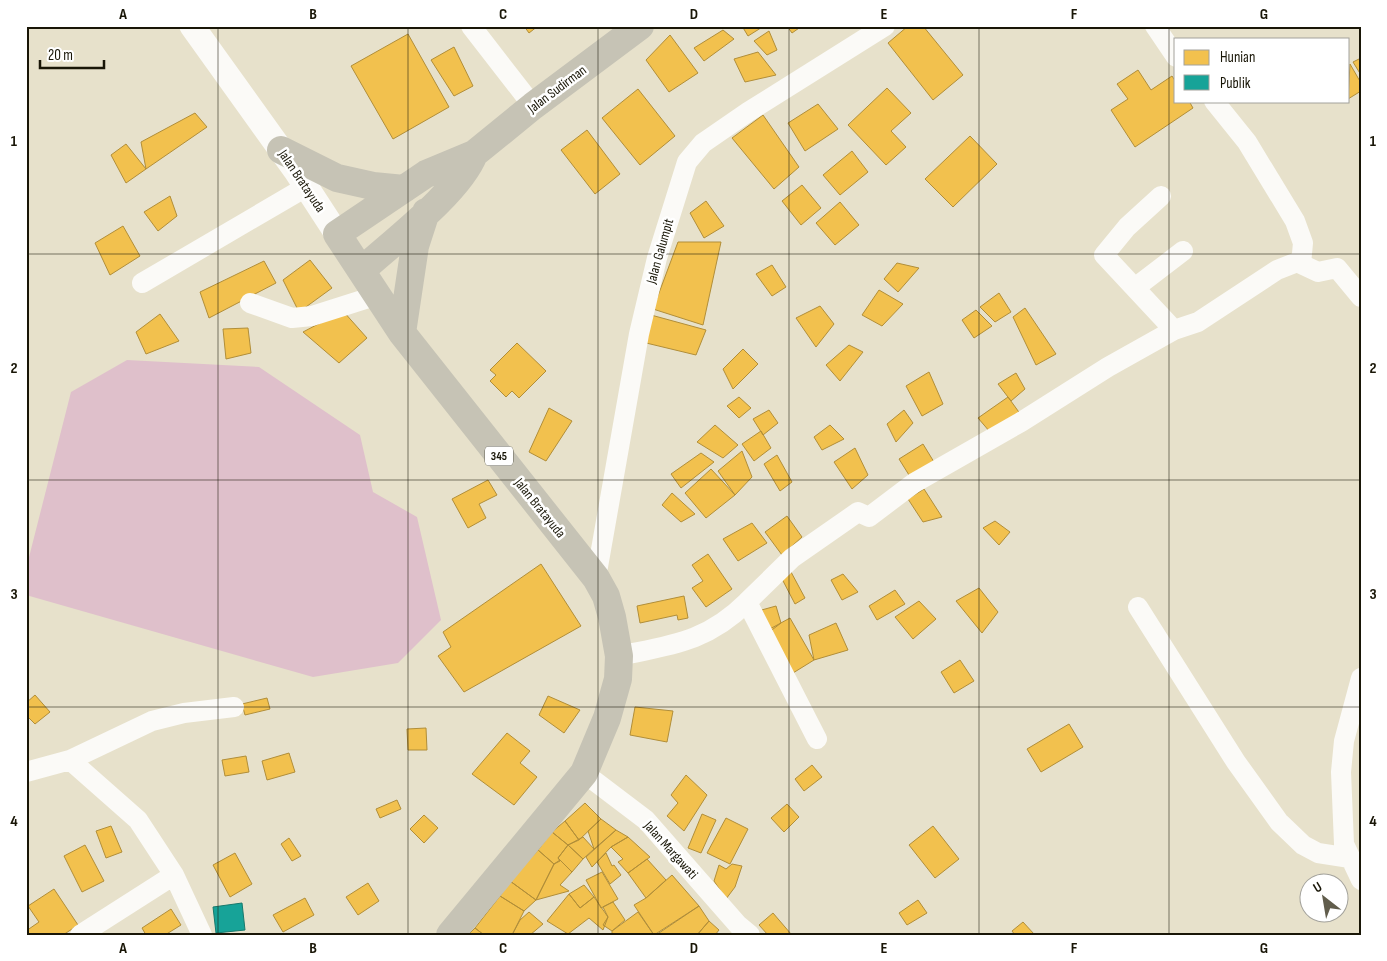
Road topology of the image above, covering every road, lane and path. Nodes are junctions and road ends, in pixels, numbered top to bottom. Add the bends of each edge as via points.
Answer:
1 (192, 26) edge
2 (471, 26) edge
3 (640, 26) edge
4 (885, 26) edge
5 (1155, 26) edge
6 (1174, 54) edge
7 (1215, 102) edge
8 (533, 106) junction
9 (281, 150) junction
10 (474, 154) junction
11 (306, 187) junction
12 (404, 189) junction
13 (1161, 196) dead end
14 (426, 211) junction
15 (337, 234) junction
16 (1183, 251) dead end
17 (1300, 260) junction
18 (362, 270) junction
19 (142, 283) dead end
20 (1136, 287) junction
21 (378, 295) junction
22 (1361, 297) edge
23 (250, 303) dead end
24 (1174, 330) junction
25 (402, 333) junction
26 (596, 578) junction
27 (746, 602) junction
28 (1138, 607) dead end
29 (619, 656) junction
30 (1361, 678) edge
31 (234, 707) dead end
32 (817, 739) dead end
33 (70, 760) junction
34 (26, 772) edge
35 (584, 773) junction
36 (1350, 858) junction
37 (174, 876) junction
38 (1361, 880) edge
39 (740, 931) edge
40 (80, 935) edge
41 (202, 935) edge
42 (450, 935) edge

1 - 9 street, Jalan Bratayuda
2 - 8 street
3 - 8 main road, Jalan Sudirman
4 - 26 street, Jalan Galumpit via 748,112 704,143 687,162 657,258 639,334
5 - 6 street
7 - 17 street via 1247,142 1295,220 1303,243
8 - 10 main road, Jalan Sudirman
9 - 11 street, Jalan Bratayuda
9 - 12 main road via 337,178
10 - 12 main road via 426,174
10 - 14 main road via 461,178
11 - 15 street, Jalan Bratayuda
11 - 19 street
12 - 15 main road
13 - 20 street via 1127,227 1104,255
14 - 18 main road
14 - 25 main road via 414,246
15 - 18 main road, Jalan Bratayuda / 345
16 - 20 street
17 - 22 street via 1303,267 1318,272 1337,268
17 - 24 street via 1277,270 1198,322
18 - 21 main road, Jalan Bratayuda / 345
20 - 24 street
21 - 23 street via 312,316 292,318
21 - 25 main road, Jalan Bratayuda / 345
24 - 27 street via 914,483 868,517 858,512 792,558
25 - 26 main road, Jalan Bratayuda / 345
26 - 29 main road, Jalan Bratayuda / 345 via 606,596
27 - 29 street via 711,630 686,642
27 - 32 street
28 - 36 street via 1236,762 1279,822 1297,840 1318,853
29 - 35 main road, Jalan Bratayuda / 345 via 614,698
30 - 36 street via 1344,742 1341,772 1342,830
31 - 33 street via 184,713 152,721
33 - 34 street
33 - 37 street via 138,820
35 - 39 street, Jalan Margawati via 646,820
35 - 42 main road, Jalan Bratayuda / 345
36 - 38 street
37 - 40 street
37 - 41 street

